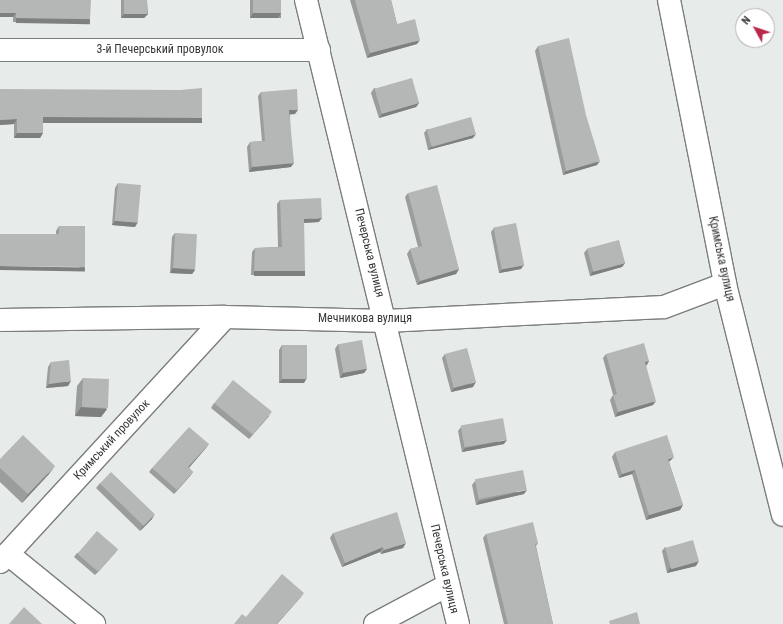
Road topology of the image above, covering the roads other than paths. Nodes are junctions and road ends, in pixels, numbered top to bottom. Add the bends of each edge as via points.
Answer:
1 (306, 0) edge
2 (669, 0) edge
3 (0, 50) edge
4 (320, 50) junction
5 (725, 284) junction
6 (225, 317) junction
7 (0, 320) edge
8 (386, 321) junction
9 (783, 516) edge
10 (4, 558) edge
11 (448, 585) junction
12 (94, 624) edge
13 (375, 624) edge
14 (458, 624) edge

1 - 4 street, Печерська вулиця
2 - 5 street, Кримська вулиця
3 - 4 street, 3-й Печерський провулок
4 - 8 street, Печерська вулиця
5 - 8 street, Мечникова вулиця via 664,307
5 - 9 street, Кримська вулиця
6 - 7 street, Мечникова вулиця
6 - 8 street, Мечникова вулиця
6 - 10 street, Кримський провулок
8 - 11 street, Печерська вулиця
10 - 12 street
11 - 13 street
11 - 14 street, Печерська вулиця

